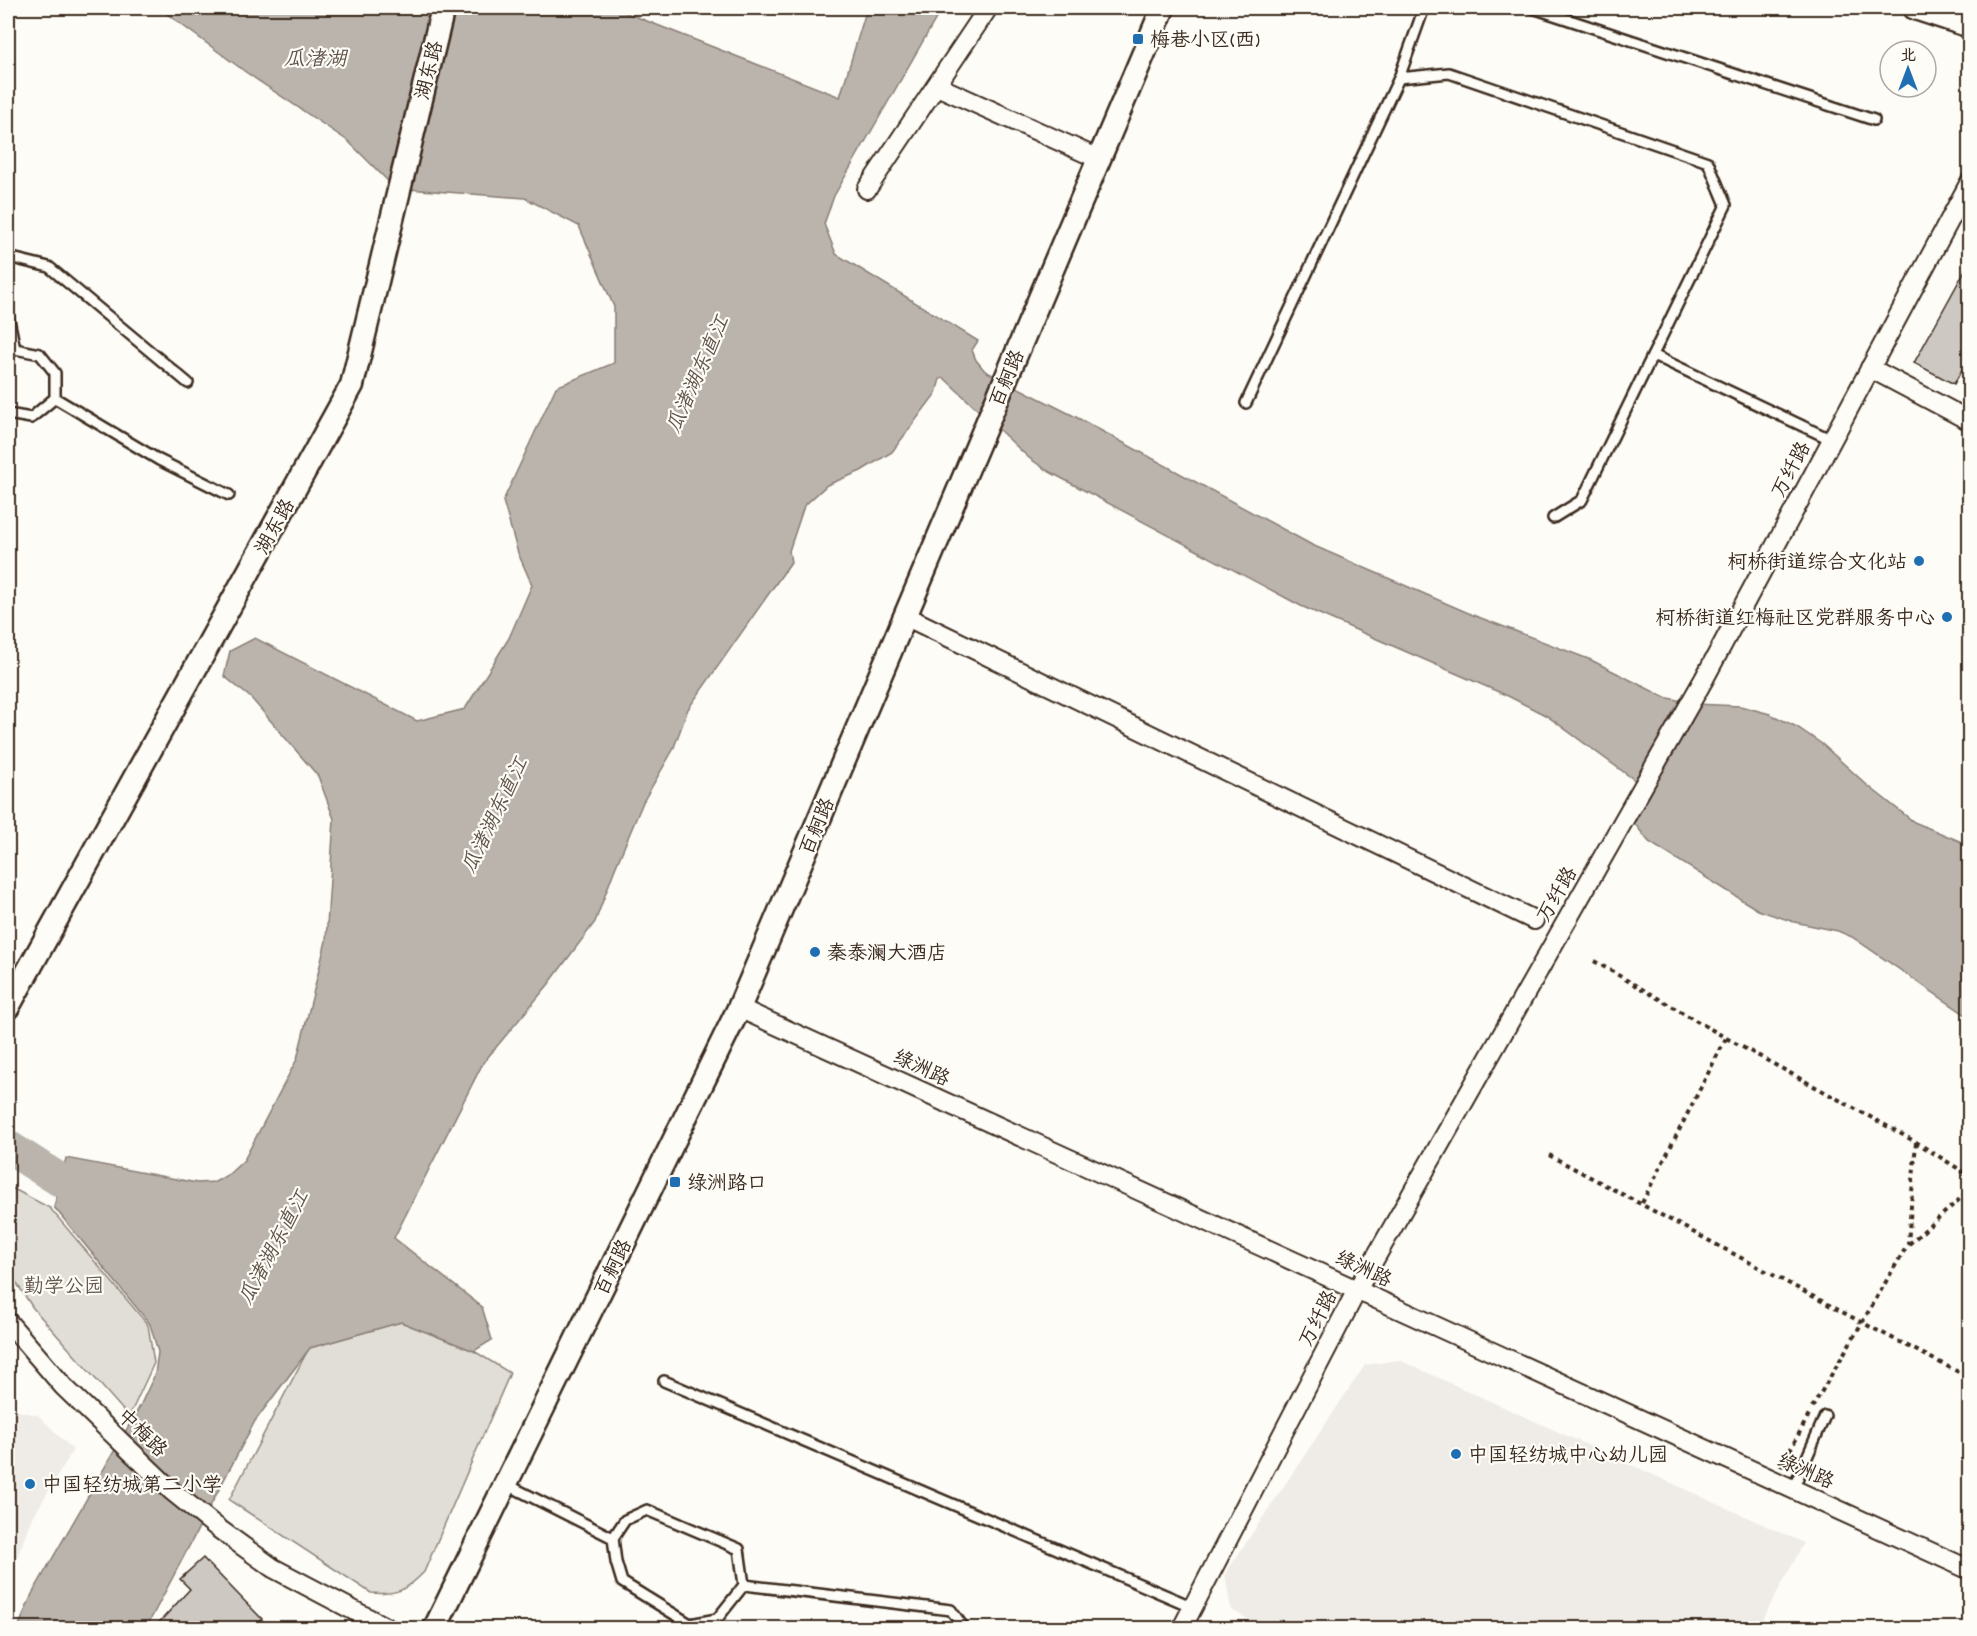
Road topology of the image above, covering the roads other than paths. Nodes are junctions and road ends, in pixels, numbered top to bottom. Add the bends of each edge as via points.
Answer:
1 (443, 8) edge
2 (988, 8) edge
3 (1163, 8) edge
4 (1424, 8) edge
5 (1533, 8) edge
6 (1915, 8) edge
7 (1970, 26) edge
8 (1399, 78) junction
9 (937, 86) junction
10 (1874, 120) dead end
11 (1099, 159) junction
12 (1970, 182) edge
13 (867, 189) dead end
14 (8, 257) edge
15 (8, 315) edge
16 (11, 352) edge
17 (1653, 355) junction
18 (1870, 368) junction
19 (188, 383) dead end
20 (54, 398) junction
21 (1246, 404) dead end
22 (8, 414) edge
23 (1970, 421) edge
24 (1832, 440) junction
25 (229, 495) dead end
26 (1553, 518) dead end
27 (905, 616) junction
28 (1534, 920) dead end
29 (8, 1007) edge
30 (739, 1008) junction
31 (1357, 1290) junction
32 (8, 1322) edge
33 (664, 1381) dead end
34 (1825, 1416) dead end
35 (506, 1484) junction
36 (1793, 1489) junction
37 (613, 1538) junction
38 (1970, 1570) edge
39 (744, 1585) junction
40 (1193, 1607) junction
41 (692, 1626) edge
42 (387, 1629) edge
43 (435, 1629) edge
44 (964, 1629) edge
45 (1182, 1629) edge

1 - 29 street, 湖东路 via 352,385
2 - 9 street
3 - 11 street, 百舸路
4 - 8 lane
5 - 10 lane
6 - 7 street
8 - 17 lane via 1449,73 1708,162 1726,205
8 - 21 lane
9 - 11 street
9 - 13 street
11 - 27 street, 百舸路
12 - 18 street, 万纤路
14 - 19 lane via 49,267
15 - 16 lane
16 - 20 lane via 40,354 55,373
17 - 24 lane
17 - 26 lane via 1582,500
18 - 23 street
18 - 24 street, 万纤路
20 - 22 lane via 32,418
20 - 25 lane via 159,460
24 - 31 street, 万纤路 via 1704,678
27 - 28 street
27 - 30 street, 百舸路
30 - 31 street, 绿洲路
30 - 35 street, 百舸路
31 - 36 street, 绿洲路
31 - 40 street, 万纤路
32 - 42 street, 中梅路 via 63,1386 172,1491 273,1568
33 - 40 lane
34 - 36 lane
35 - 37 lane
35 - 43 street, 百舸路
36 - 38 street, 绿洲路
37 - 39 lane via 625,1520 647,1510 739,1549
37 - 41 lane via 622,1582
39 - 41 lane via 717,1619
39 - 44 lane via 951,1610
40 - 45 street, 万纤路

